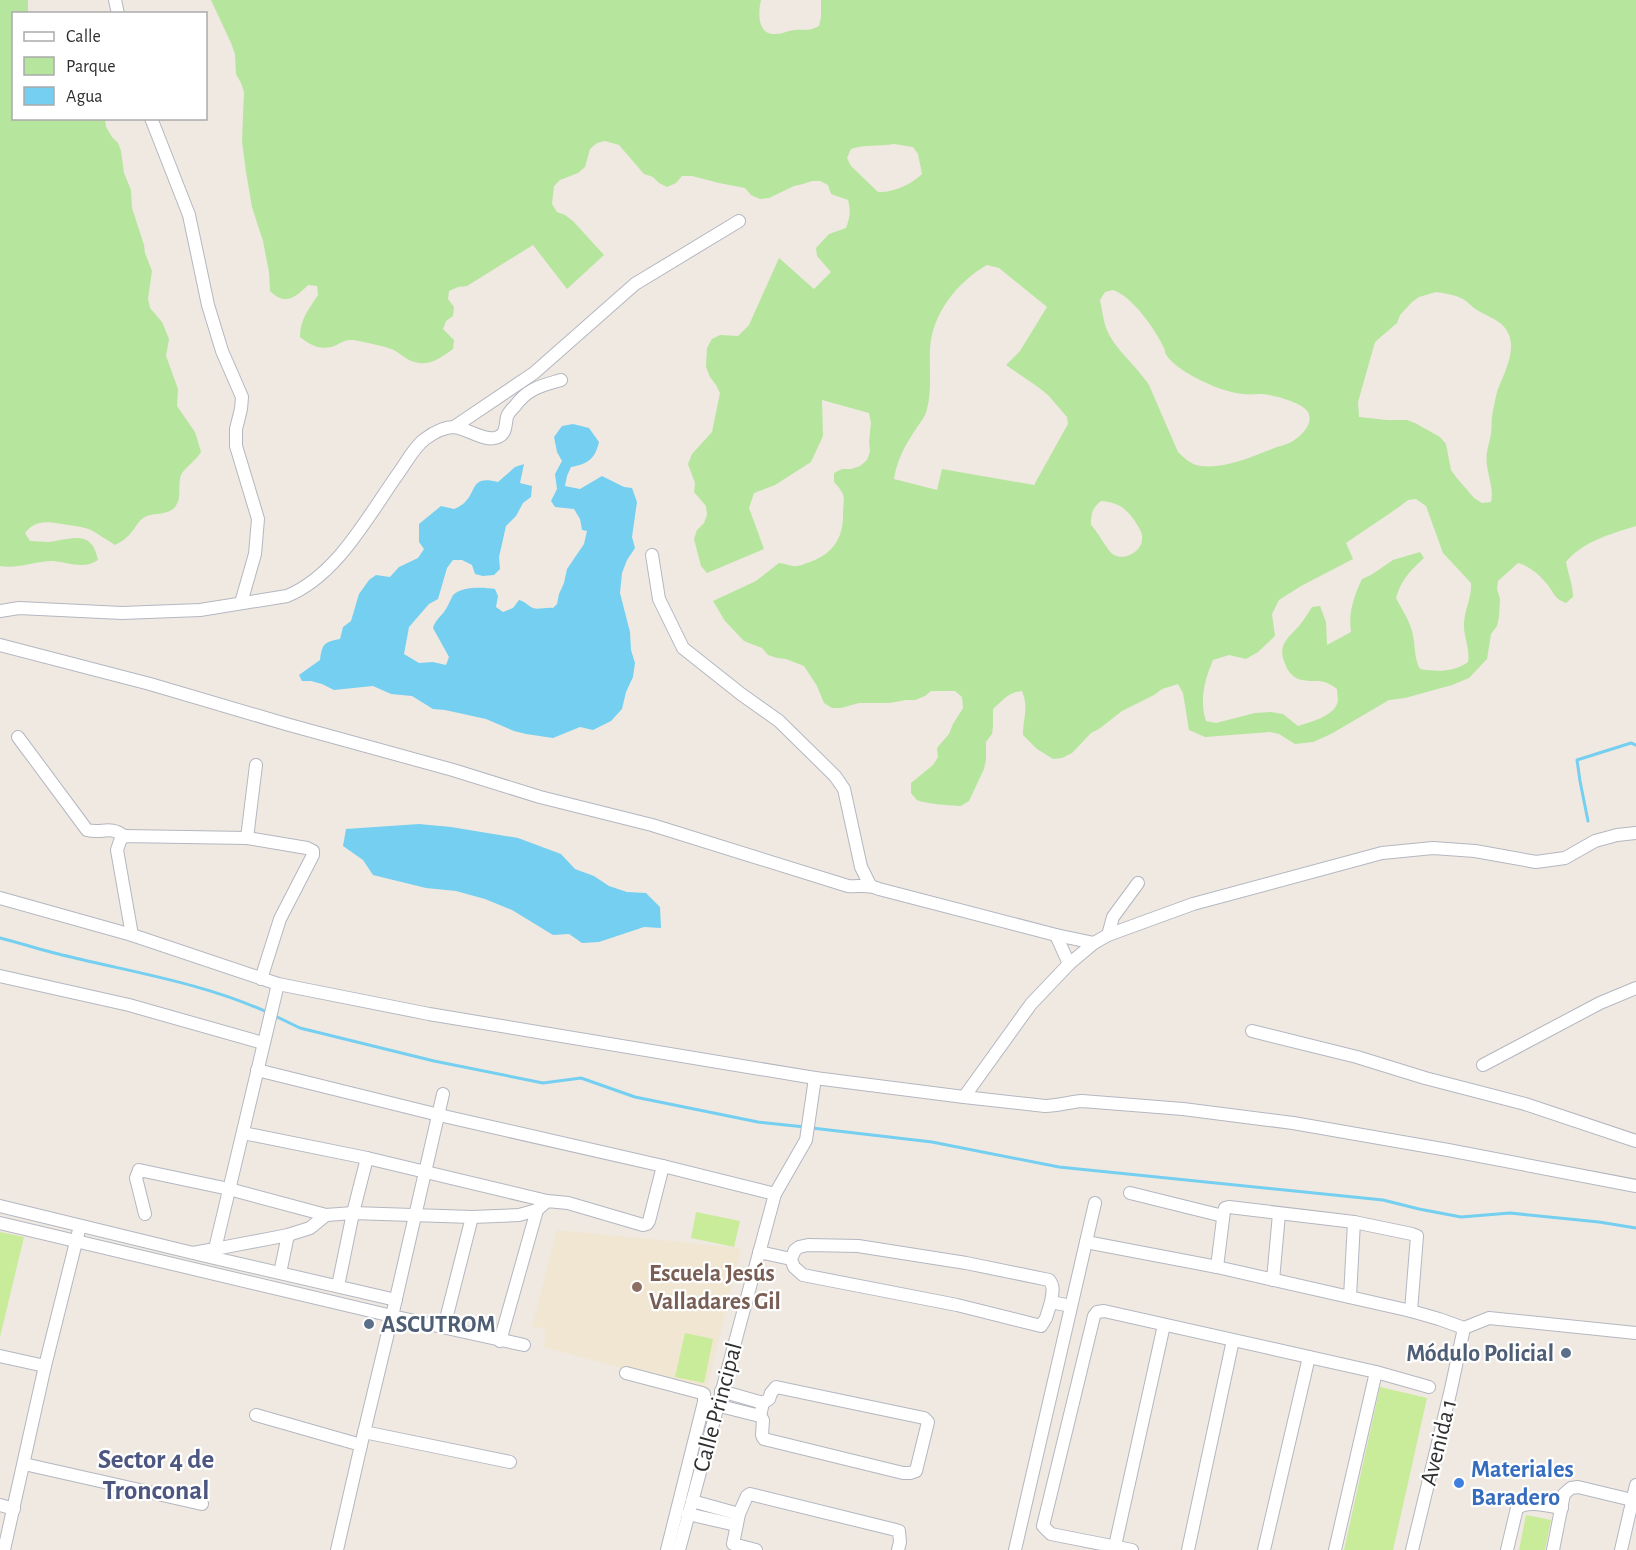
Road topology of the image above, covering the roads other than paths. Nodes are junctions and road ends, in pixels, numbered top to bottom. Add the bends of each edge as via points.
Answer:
1 (152, 120) edge
2 (739, 221) dead end
3 (561, 380) dead end
4 (454, 427) junction
5 (652, 555) dead end
6 (241, 603) junction
7 (0, 611) edge
8 (0, 645) edge
9 (18, 737) dead end
10 (256, 765) dead end
11 (1636, 833) edge
12 (124, 836) junction
13 (247, 838) junction
14 (1138, 883) dead end
15 (870, 885) junction
16 (0, 898) edge
17 (132, 935) junction
18 (1056, 935) junction
19 (1108, 935) junction
20 (1094, 943) junction
21 (1069, 964) junction
22 (0, 976) edge
23 (261, 979) junction
24 (277, 988) junction
25 (1636, 988) edge
26 (1252, 1031) dead end
27 (265, 1039) junction
28 (1484, 1065) dead end
29 (257, 1070) junction
30 (815, 1078) junction
31 (443, 1094) dead end
32 (964, 1097) junction
33 (439, 1115) junction
34 (243, 1133) junction
35 (1636, 1141) edge
36 (367, 1158) junction
37 (663, 1166) junction
38 (425, 1172) junction
39 (1636, 1186) edge
40 (229, 1189) junction
41 (1130, 1193) dead end
42 (775, 1194) junction
43 (547, 1201) junction
44 (1095, 1203) dead end
45 (0, 1206) edge
46 (537, 1210) junction
47 (353, 1213) junction
48 (145, 1214) dead end
49 (415, 1214) junction
50 (1279, 1214) junction
51 (326, 1215) junction
52 (1223, 1216) junction
53 (472, 1217) junction
54 (1354, 1222) junction
55 (0, 1223) edge
56 (80, 1226) junction
57 (288, 1235) junction
58 (77, 1241) junction
59 (1086, 1242) junction
60 (215, 1249) junction
61 (759, 1252) junction
62 (193, 1253) junction
63 (791, 1259) junction
64 (1217, 1267) junction
65 (280, 1273) junction
66 (1273, 1280) junction
67 (338, 1286) junction
68 (1350, 1297) junction
69 (396, 1300) junction
70 (1051, 1302) junction
71 (1071, 1306) junction
72 (1411, 1311) junction
73 (392, 1316) junction
74 (1164, 1325) junction
75 (444, 1327) junction
76 (1464, 1328) junction
77 (1636, 1333) edge
78 (1233, 1340) junction
79 (500, 1341) junction
80 (524, 1346) dead end
81 (0, 1356) edge
82 (1309, 1358) junction
83 (45, 1366) junction
84 (1376, 1372) junction
85 (626, 1373) dead end
86 (1429, 1387) dead end
87 (721, 1391) junction
88 (704, 1402) junction
89 (763, 1403) junction
90 (717, 1406) junction
91 (256, 1415) dead end
92 (760, 1416) junction
93 (364, 1432) junction
94 (361, 1445) junction
95 (510, 1462) dead end
96 (24, 1464) junction
97 (1636, 1485) edge
98 (1632, 1500) junction
99 (692, 1501) junction
100 (202, 1504) dead end
101 (0, 1505) edge
102 (1562, 1508) junction
103 (14, 1509) junction
104 (688, 1514) junction
105 (737, 1519) junction
106 (4, 1534) edge
107 (1115, 1546) junction
108 (4, 1550) edge
109 (337, 1550) edge
110 (667, 1550) edge
111 (680, 1550) edge
112 (756, 1550) edge
113 (898, 1550) edge
114 (1015, 1550) edge
115 (1132, 1550) edge
116 (1188, 1550) edge
117 (1264, 1550) edge
118 (1335, 1550) edge
119 (1412, 1550) edge
120 (1507, 1550) edge
121 (1553, 1550) edge
122 (1621, 1550) edge

1 - 6 street via 189,215 208,305 242,397 236,446 258,519 255,554
2 - 4 street via 635,284 534,373
3 - 4 street via 534,388 521,397 507,416 505,431 499,437
4 - 6 street via 423,440 351,544 321,574 287,596
5 - 15 street via 659,599 683,648 779,721 836,776 843,789 861,867
6 - 7 street via 200,610 122,613 19,608
8 - 15 street via 652,825 848,886
9 - 12 street via 87,830 113,830
10 - 13 street
11 - 19 street via 1595,841 1564,858 1536,862 1433,848 1382,853 1193,904
12 - 13 street
12 - 17 street via 117,850
13 - 23 street via 313,851 280,919
14 - 19 street via 1113,917
15 - 18 street
16 - 17 street
17 - 23 street
18 - 20 street
18 - 21 street
19 - 20 street
20 - 21 street
21 - 32 street via 1031,1004
22 - 27 street
23 - 24 street
24 - 27 street
24 - 30 street
25 - 28 street
26 - 35 street via 1525,1104
27 - 29 street
29 - 33 street
29 - 34 street
30 - 32 street
30 - 42 street, Calle Principal via 806,1140
31 - 33 street
32 - 39 street via 1045,1106 1082,1101 1282,1122
33 - 37 street
33 - 38 street
34 - 36 street
34 - 40 street
36 - 38 street
36 - 47 street
37 - 42 street
37 - 43 street via 647,1224
38 - 43 street
38 - 49 street
40 - 48 street via 139,1170 136,1178
40 - 51 street
40 - 60 street
41 - 52 street
42 - 61 street, Calle Principal
43 - 46 street
44 - 59 street
45 - 56 street
46 - 53 street via 519,1215
46 - 79 street
47 - 49 street
47 - 51 street
47 - 67 street
49 - 53 street
49 - 69 street
50 - 52 street via 1229,1207
50 - 54 street
50 - 66 street
51 - 57 street via 310,1228
52 - 64 street
53 - 75 street
54 - 68 street
54 - 72 street via 1417,1236
55 - 58 street
56 - 58 street
56 - 62 street
57 - 60 street
57 - 65 street
58 - 73 street
58 - 83 street
59 - 64 street
59 - 71 street
60 - 62 street
61 - 63 street
61 - 87 street, Calle Principal
62 - 65 street
63 - 70 street via 803,1275 1041,1326
63 - 70 street via 795,1250 808,1245 858,1246 966,1263 1049,1280 1053,1289
64 - 66 street
65 - 67 street
66 - 68 street
67 - 69 street
68 - 72 street
69 - 73 street
70 - 71 street
71 - 114 street
72 - 76 street
73 - 75 street
73 - 93 street
74 - 78 street
74 - 107 street
74 - 107 street via 1104,1311 1094,1316 1043,1526 1051,1534
75 - 79 street
76 - 77 street via 1489,1318
76 - 119 street, Avenida 1
78 - 82 street
78 - 116 street
79 - 80 street
81 - 83 street
82 - 84 street
82 - 117 street
83 - 96 street
84 - 86 street
84 - 118 street
85 - 88 street via 702,1393
87 - 89 street
87 - 90 street, Calle Principal
88 - 90 street
88 - 110 street
89 - 92 street
89 - 92 street via 776,1387 924,1418 928,1422 916,1471 903,1473 764,1439 764,1420
90 - 92 street
90 - 99 street, Calle Principal
91 - 94 street
93 - 94 street
93 - 95 street
94 - 109 street
96 - 100 street
96 - 103 street
97 - 98 street
98 - 102 street via 1578,1487 1564,1494
98 - 122 street
99 - 104 street, Calle Principal
99 - 105 street
101 - 103 street
102 - 120 street via 1529,1504 1517,1508
102 - 121 street
103 - 106 street
104 - 105 street
104 - 111 street, Calle Principal
105 - 112 street via 733,1544
105 - 113 street via 750,1494 899,1531
106 - 108 street
107 - 115 street

